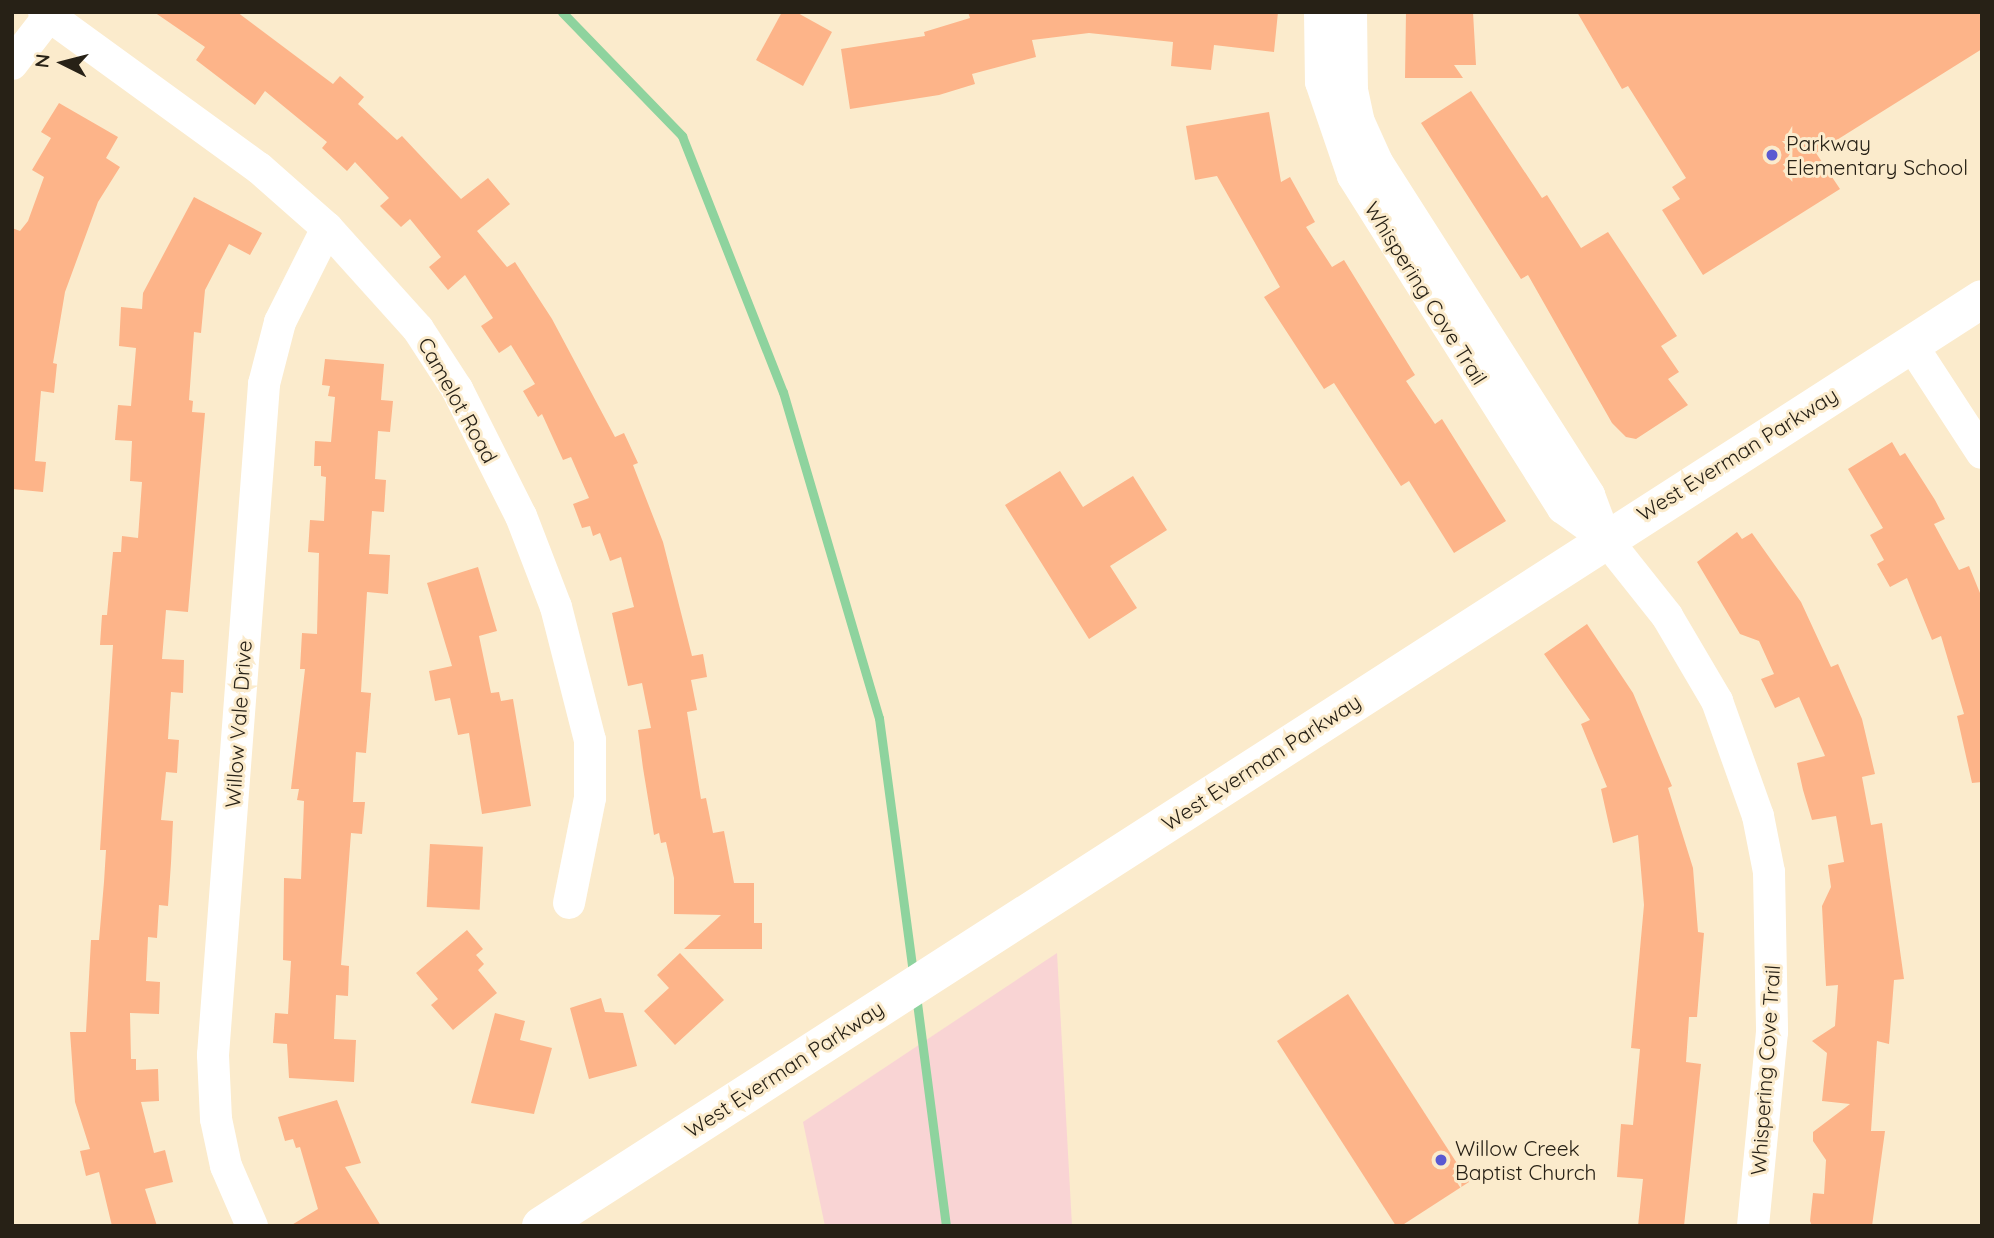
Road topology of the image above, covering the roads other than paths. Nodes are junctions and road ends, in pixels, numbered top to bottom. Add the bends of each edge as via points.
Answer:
1 (1320, 12) edge
2 (1351, 12) edge
3 (47, 14) edge
4 (12, 64) edge
5 (1391, 211) junction
6 (327, 228) junction
7 (1982, 299) edge
8 (1911, 344) junction
9 (1982, 453) edge
10 (1605, 538) junction
11 (569, 903) dead end
12 (252, 1226) edge
13 (541, 1226) edge
14 (1753, 1226) edge

1 - 5 street, Whispering Cove Trail via 1318,48 1326,108 1353,176
2 - 5 street, Whispering Cove Trail via 1352,90
3 - 4 street
3 - 6 street, Camelot Road via 259,168
5 - 10 street, Whispering Cove Trail via 1525,422 1589,495
6 - 11 street, Camelot Road via 403,311 457,389 521,516 556,607 590,740 590,798
6 - 12 street, Willow Vale Drive via 280,322 264,384 213,1055 216,1119 226,1166
7 - 8 street, West Everman Parkway
8 - 9 street
8 - 10 street, West Everman Parkway
10 - 13 street, West Everman Parkway
10 - 14 street, Whispering Cove Trail via 1667,615 1717,701 1758,816 1769,872 1772,1032

